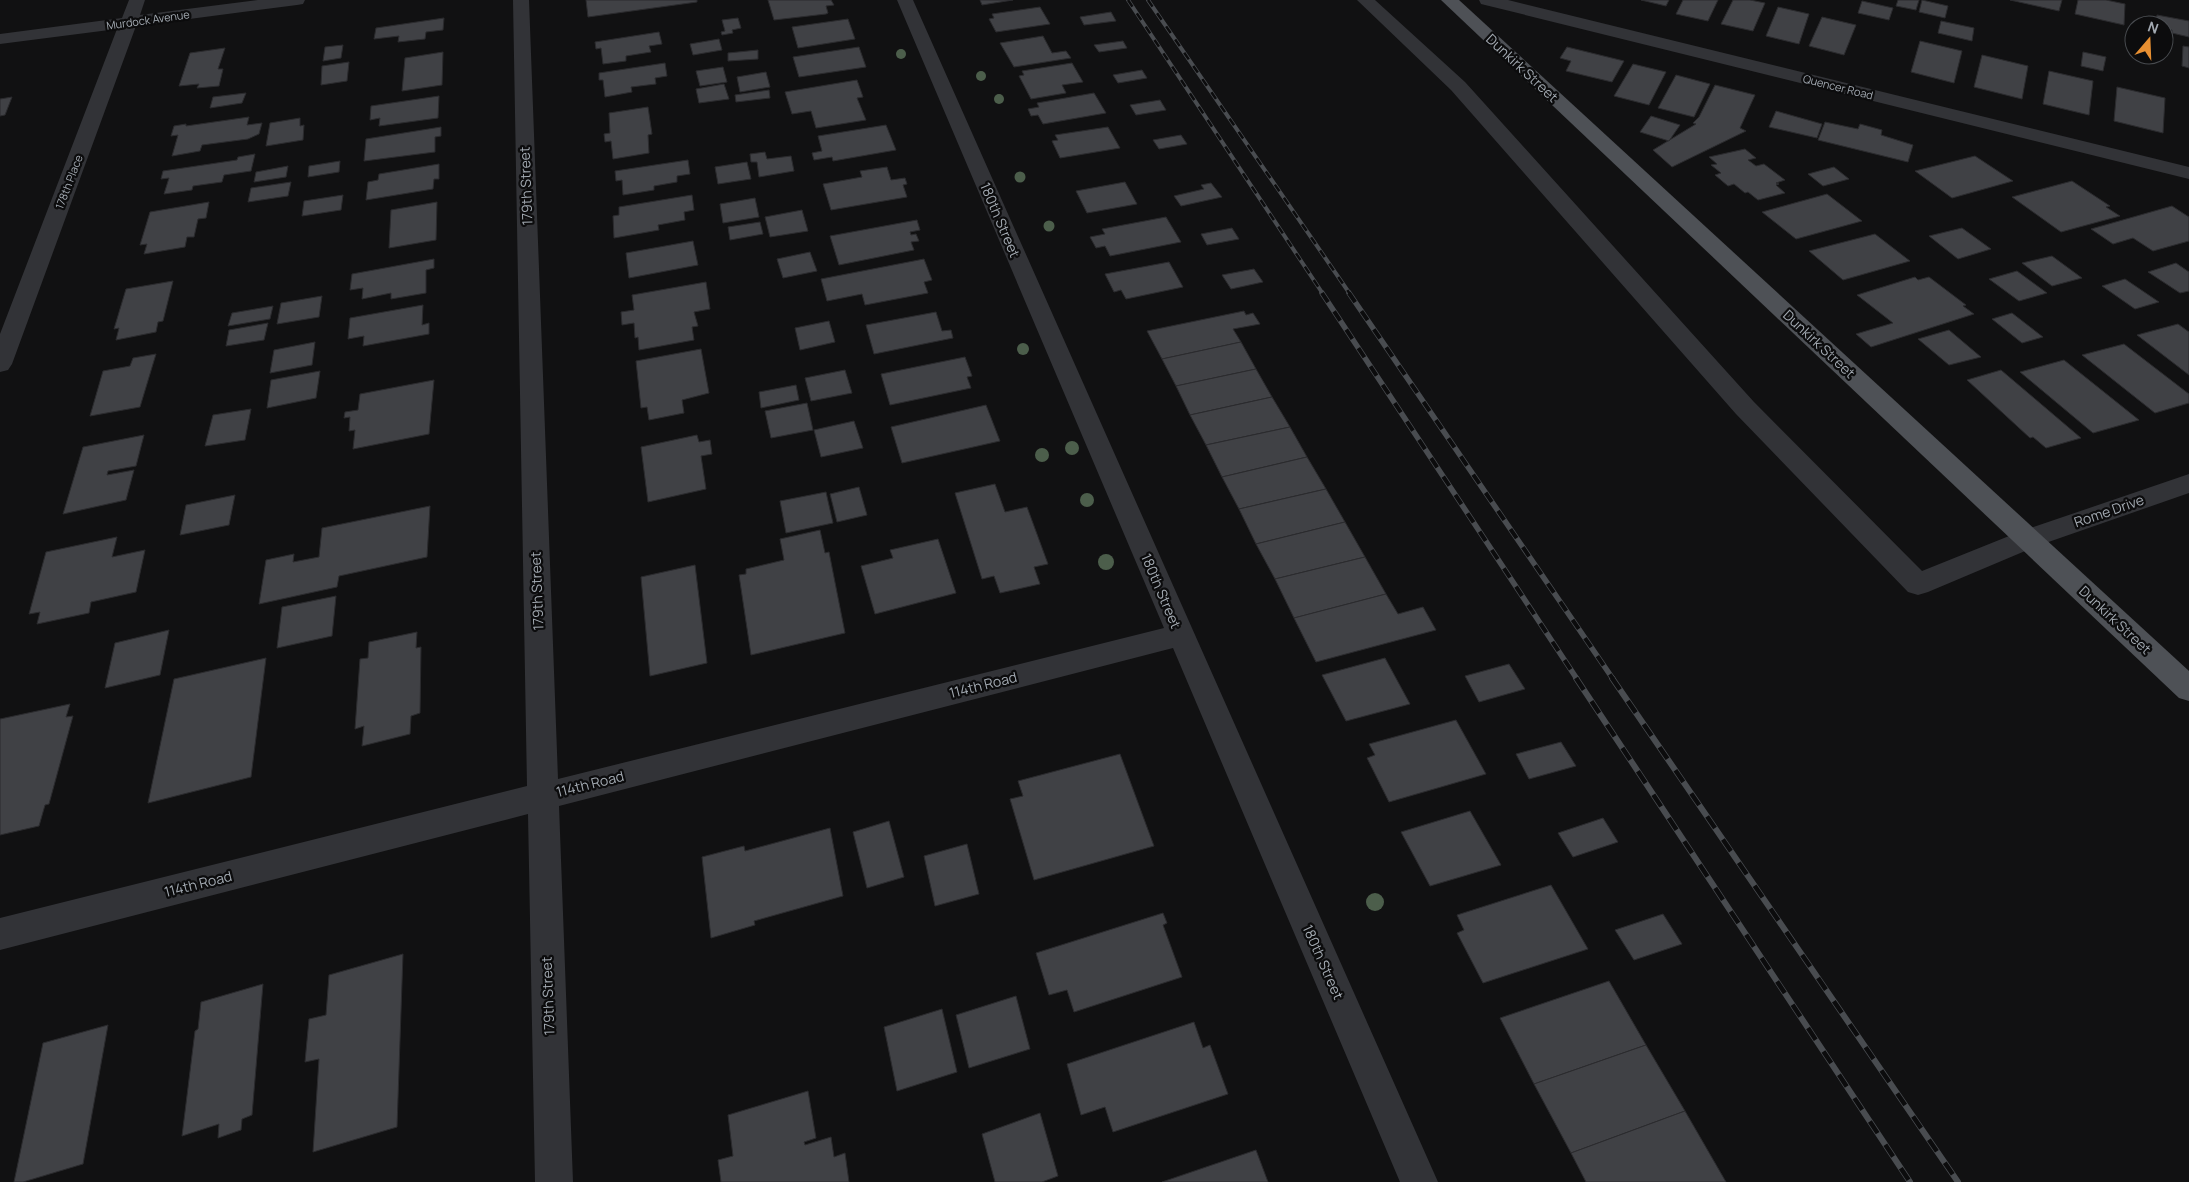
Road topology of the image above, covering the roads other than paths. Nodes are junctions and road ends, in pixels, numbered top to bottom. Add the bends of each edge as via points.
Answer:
1 (137, 0) edge
2 (297, 0) edge
3 (520, 0) edge
4 (905, 0) edge
5 (1365, 0) edge
6 (1449, 0) edge
7 (1487, 0) edge
8 (129, 22) junction
9 (0, 39) edge
10 (2189, 173) edge
11 (0, 364) edge
12 (2189, 483) edge
13 (2028, 539) junction
14 (1180, 635) junction
15 (2189, 689) edge
16 (543, 796) junction
17 (0, 934) edge
18 (554, 1182) edge
19 (1419, 1182) edge

1 - 8 street, 178th Place
2 - 8 street, Murdock Avenue
3 - 16 street, 179th Street
4 - 14 street, 180th Street
5 - 13 street, Rome Drive via 1458,86 1745,408 1918,584
6 - 13 main road, Dunkirk Street
7 - 10 street, Quencer Road
8 - 9 street, Murdock Avenue
8 - 11 street, 178th Place
12 - 13 street, Rome Drive
13 - 15 main road, Dunkirk Street
14 - 16 street, 114th Road
14 - 19 street, 180th Street
16 - 17 street, 114th Road
16 - 18 street, 179th Street

